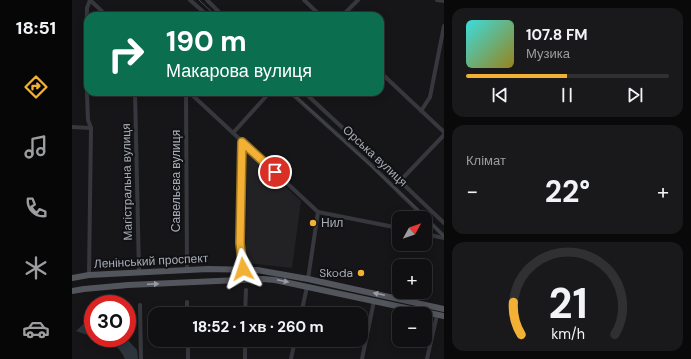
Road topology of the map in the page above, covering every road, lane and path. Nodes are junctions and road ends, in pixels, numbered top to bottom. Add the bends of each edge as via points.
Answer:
1 (90, 0) edge
2 (190, 0) edge
3 (207, 0) edge
4 (304, 0) edge
5 (358, 0) edge
6 (437, 0) edge
7 (444, 1) edge
8 (87, 12) edge
9 (103, 12) edge
10 (204, 12) edge
11 (219, 12) edge
12 (317, 12) edge
13 (346, 12) edge
14 (444, 26) edge
15 (384, 76) edge
16 (87, 96) edge
17 (135, 96) edge
18 (187, 96) edge
19 (191, 96) edge
20 (266, 96) edge
21 (294, 96) edge
22 (308, 96) edge
23 (421, 111) junction
24 (72, 127) edge
25 (91, 128) junction
26 (233, 133) junction
27 (444, 134) edge
28 (242, 142) junction
29 (400, 180) junction
30 (318, 212) junction
31 (444, 223) edge
32 (392, 227) edge
33 (432, 235) edge
34 (444, 237) edge
35 (243, 269) junction
36 (187, 270) junction
37 (138, 272) junction
38 (131, 273) junction
39 (116, 274) junction
40 (89, 275) junction
41 (72, 278) edge
42 (308, 279) junction
43 (128, 285) junction
44 (118, 286) junction
45 (307, 286) junction
46 (246, 290) dead end
47 (72, 291) edge
48 (374, 301) junction
49 (187, 302) dead end
50 (140, 305) dead end
51 (187, 307) edge
52 (246, 307) edge
53 (302, 307) edge
54 (444, 309) edge
55 (441, 316) edge
56 (188, 347) edge
57 (245, 347) edge
58 (294, 347) edge
59 (141, 359) edge
60 (188, 359) edge
61 (245, 359) edge
62 (291, 359) edge
63 (362, 359) edge
64 (427, 359) edge

1 - 8 street
1 - 9 street
2 - 10 street
3 - 11 street
4 - 12 street
5 - 13 street
6 - 7 street
14 - 23 street via 430,97
15 - 23 street
16 - 25 street via 88,120
17 - 37 street, Магістральна вулиця
18 - 36 street, Савельєва вулиця
19 - 26 street
20 - 26 street
21 - 34 street, Орська вулиця via 370,164
22 - 29 street
23 - 27 street
24 - 25 street
25 - 40 street
26 - 28 street
27 - 29 street
28 - 30 street
28 - 35 street via 240,243
29 - 31 street
30 - 32 street
30 - 42 street
33 - 34 street
35 - 36 main road, Ленінський проспект
35 - 42 main road, Ленінський проспект
36 - 37 main road, Ленінський проспект
37 - 38 main road, Ленінський проспект
38 - 39 main road, Ленінський проспект
38 - 43 main road via 124,276 124,282
39 - 40 main road, Ленінський проспект
39 - 44 main road via 121,276
40 - 41 main road, Ленінський проспект
54 -> 42 main road, Ленінський проспект
43 - 44 main road, Ленінський проспект
43 -> 45 main road, Ленінський проспект via 262,279
44 - 47 main road, Ленінський проспект
45 - 48 main road, Ленінський проспект
45 - 53 street
46 - 52 street
48 - 55 main road, Ленінський проспект
48 - 63 street
49 - 51 street
50 - 59 street
55 - 64 street
56 - 60 street
57 - 61 street
58 - 62 street

